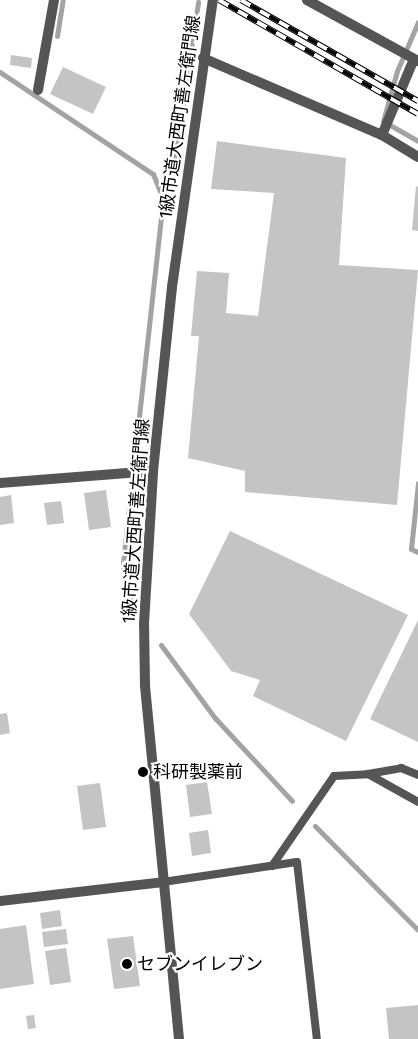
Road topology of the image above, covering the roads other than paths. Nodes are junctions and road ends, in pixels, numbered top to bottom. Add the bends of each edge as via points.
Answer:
1 (54, 0) edge
2 (213, 0) edge
3 (307, 0) edge
4 (203, 58) junction
5 (416, 60) edge
6 (38, 90) dead end
7 (382, 136) junction
8 (418, 157) edge
9 (153, 471) junction
10 (0, 483) edge
11 (368, 774) junction
12 (418, 775) edge
13 (418, 802) edge
14 (272, 866) junction
15 (163, 882) junction
16 (0, 901) edge
17 (179, 1039) edge
18 (316, 1039) edge

1 - 6 street
2 - 4 street, 1級市道大西町善左衛門線
3 - 5 street
4 - 7 street
4 - 9 street, 1級市道大西町善左衛門線 via 172,287
5 - 7 street
7 - 8 street
9 - 10 street
9 - 15 street, 1級市道大西町善左衛門線 via 146,577 145,685
11 - 12 lane via 401,768
11 - 13 lane
11 - 14 lane via 334,776
14 - 15 lane
14 - 18 lane via 297,862
15 - 16 street
15 - 17 street, 1級市道大西町善左衛門線

